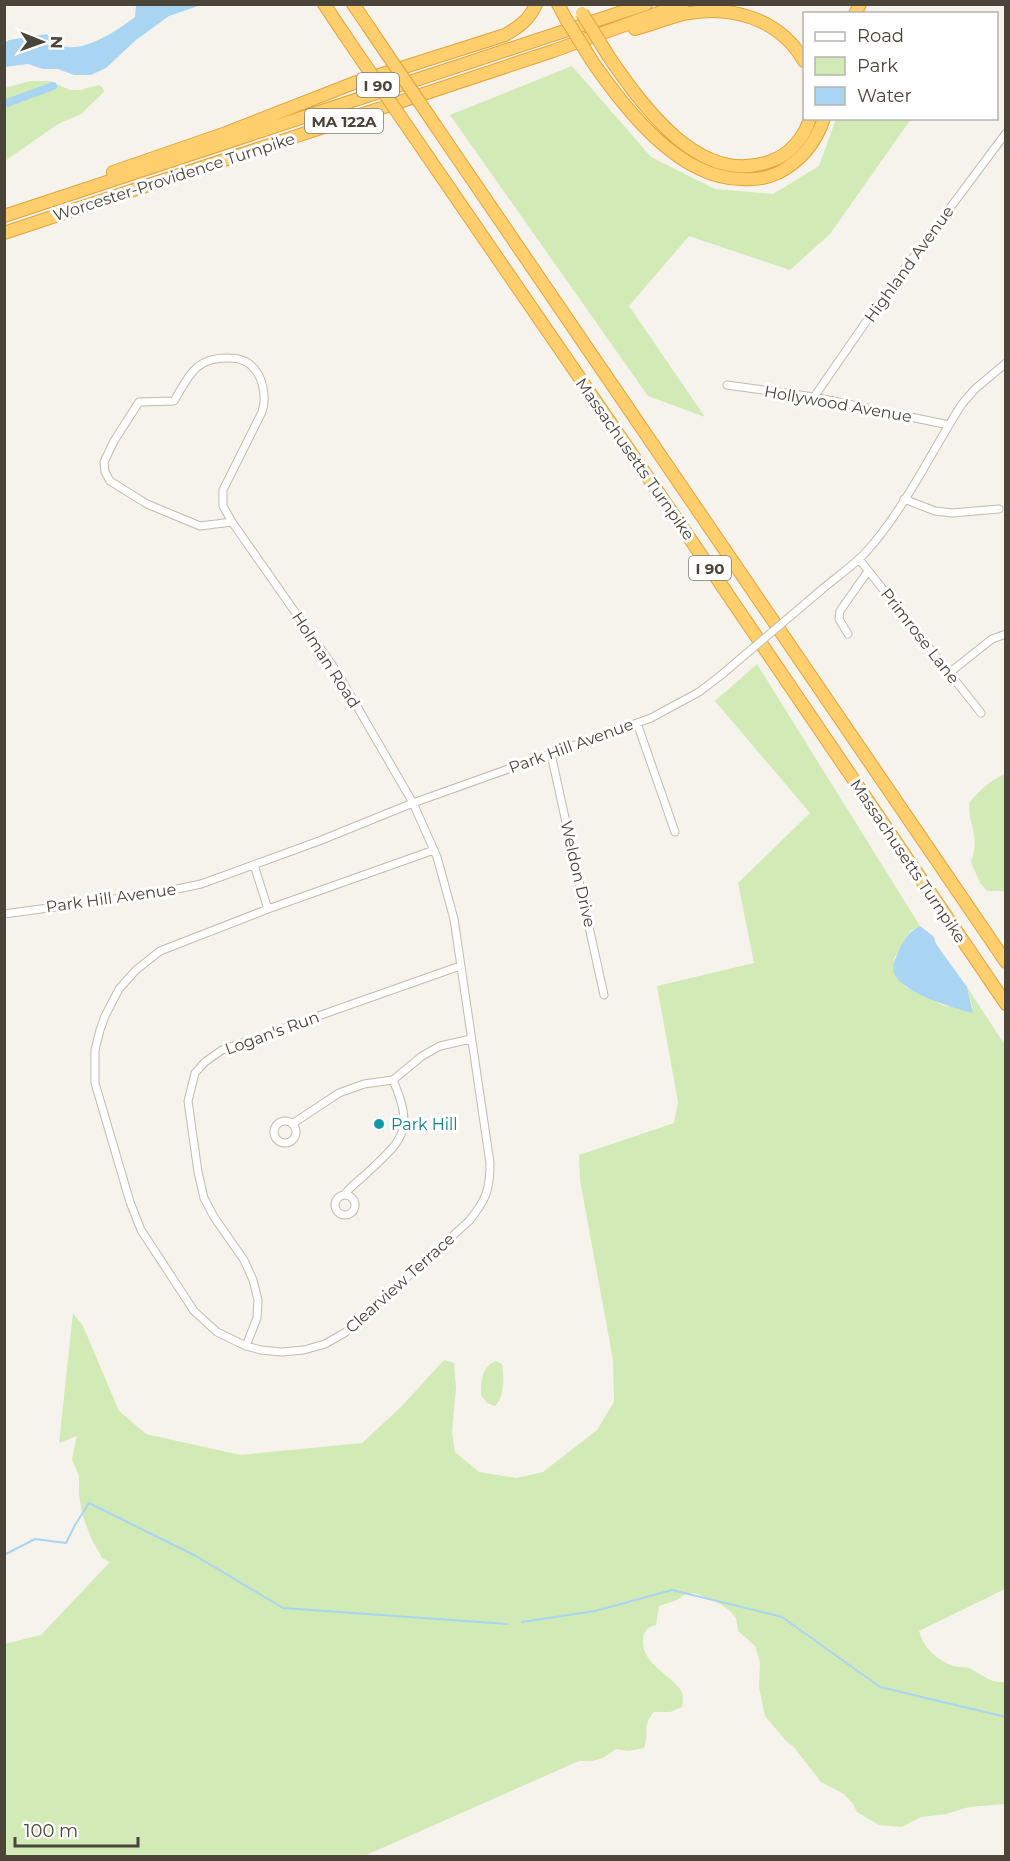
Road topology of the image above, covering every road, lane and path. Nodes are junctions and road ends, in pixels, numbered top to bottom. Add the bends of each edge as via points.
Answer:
1 (324, 4) edge
2 (353, 4) edge
3 (536, 4) edge
4 (558, 4) edge
5 (646, 4) edge
6 (683, 4) edge
7 (580, 9) edge
8 (553, 51) junction
9 (803, 60) edge
10 (809, 120) edge
11 (823, 120) edge
12 (1005, 133) edge
13 (62, 196) junction
14 (4, 216) edge
15 (4, 233) edge
16 (1005, 363) edge
17 (727, 385) dead end
18 (814, 397) junction
19 (949, 425) junction
20 (904, 499) junction
21 (999, 509) dead end
22 (232, 522) junction
23 (859, 559) junction
24 (868, 571) junction
25 (848, 634) dead end
26 (1005, 634) edge
27 (949, 673) junction
28 (981, 713) dead end
29 (637, 723) junction
30 (552, 754) junction
31 (413, 803) junction
32 (675, 832) dead end
33 (434, 850) junction
34 (254, 866) junction
35 (268, 909) junction
36 (4, 914) edge
37 (1005, 962) edge
38 (460, 966) junction
39 (604, 996) dead end
40 (1005, 1004) edge
41 (471, 1040) junction
42 (393, 1080) junction
43 (292, 1124) dead end
44 (345, 1194) dead end
45 (246, 1346) junction

1 - 40 highway, Massachusetts Turnpike / I 90, bridge
2 - 37 highway, Massachusetts Turnpike / I 90, bridge
3 - 13 highway via 522,24 505,35 354,83 99,177
4 - 11 highway, bridge via 626,108 664,145 702,171 717,177 754,180 772,176 803,157
5 - 13 highway, Worcester-Providence Turnpike / MA 122A
6 - 8 highway, Worcester-Providence Turnpike / MA 122A
7 - 10 highway, bridge via 631,89 676,137 708,160 737,167 760,166 776,160 803,135
8 - 9 highway via 684,14 722,12 761,20 791,42
8 - 15 highway, Worcester-Providence Turnpike / MA 122A
12 - 18 street, Highland Avenue
13 - 14 highway, Worcester-Providence Turnpike / MA 122A
16 - 19 street, Park Hill Avenue via 969,395
17 - 18 street, Hollywood Avenue
18 - 19 street, Hollywood Avenue
19 - 20 street, Park Hill Avenue
20 - 21 street via 952,513
20 - 23 street, Park Hill Avenue
22 - 22 street, Holman Road via 200,526 135,498 110,481 104,462 139,402 174,401 194,369 205,361 220,358 247,362 259,378 265,396 262,412 223,490 223,506
22 - 31 street, Holman Road via 337,672
23 - 24 street, Primrose Lane
23 - 29 street, Park Hill Avenue, bridge via 703,690
24 - 25 street via 840,611 839,619
24 - 27 street, Primrose Lane
26 - 27 street via 992,639
27 - 28 street, Primrose Lane
29 - 30 street, Park Hill Avenue
29 - 32 street
30 - 31 street, Park Hill Avenue
30 - 39 street, Weldon Drive
31 - 33 street, Clearview Terrace
31 - 34 street, Park Hill Avenue
33 - 35 street, Clearview Terrace
33 - 38 street, Clearview Terrace via 454,919
34 - 35 street
34 - 36 street, Park Hill Avenue via 158,893
35 - 45 street, Clearview Terrace via 160,951 136,970 119,989 105,1016 95,1062 95,1083 141,1230 194,1311 217,1332
38 - 41 street, Clearview Terrace
38 - 45 street, Logan's Run via 222,1050 195,1073 188,1101 204,1198 244,1260 258,1300 257,1318
41 - 42 street via 440,1046
41 - 45 street, Clearview Terrace via 490,1163 490,1181 483,1203 469,1221 346,1332 304,1350 282,1352
42 - 43 street via 339,1093
42 - 44 street via 402,1103 405,1124 401,1136

